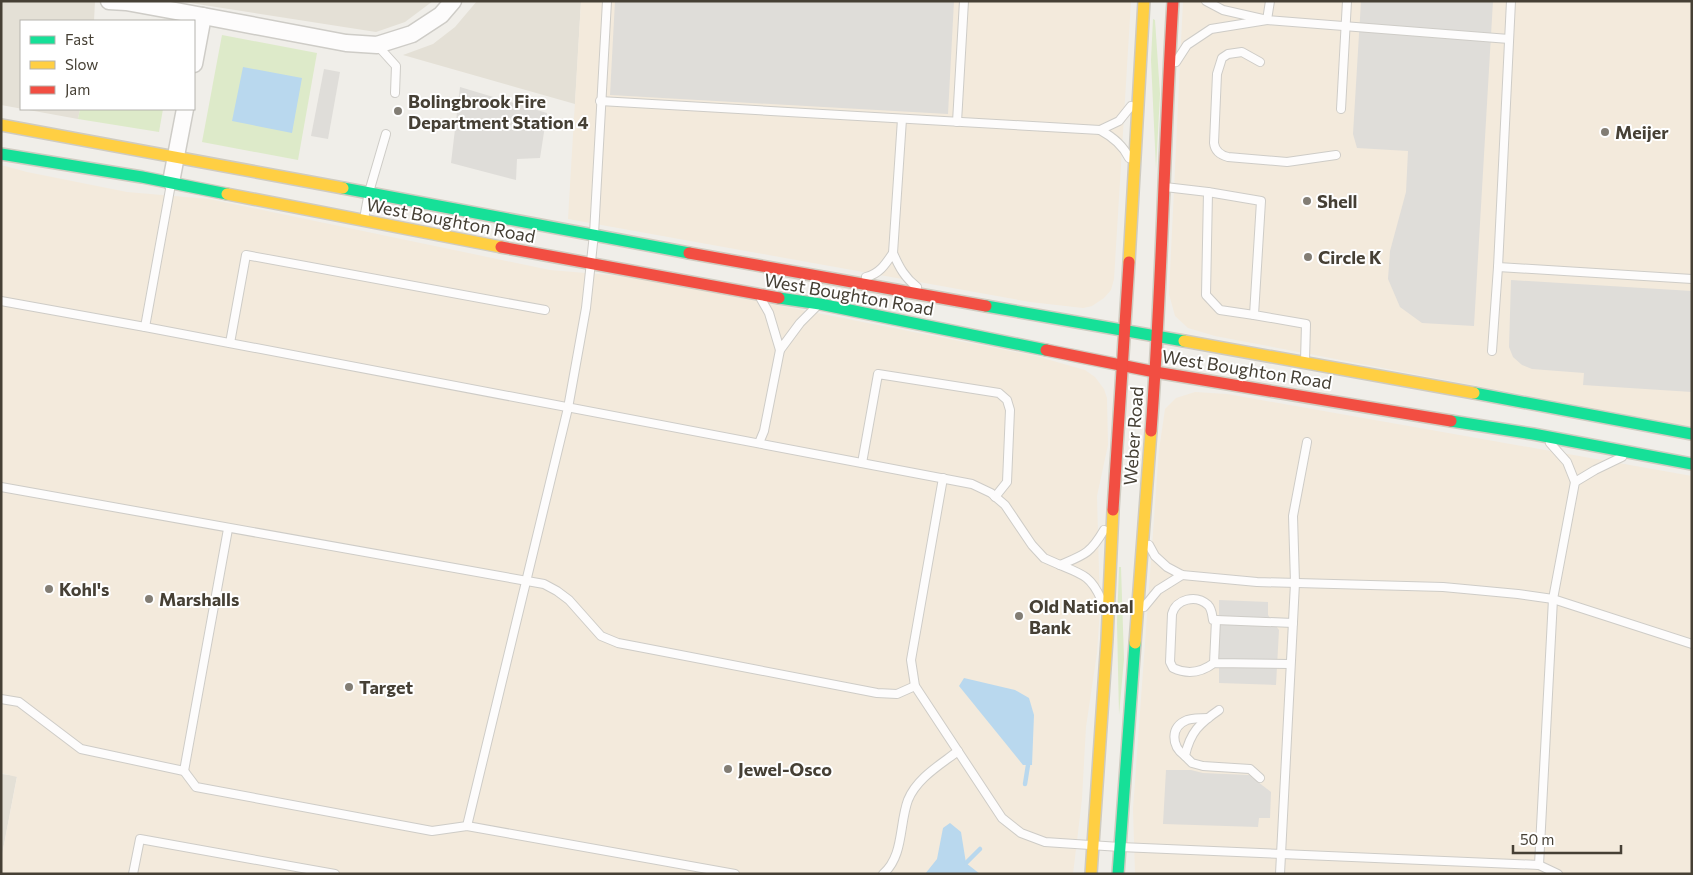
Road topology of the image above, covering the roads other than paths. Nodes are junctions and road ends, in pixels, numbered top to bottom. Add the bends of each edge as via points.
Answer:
1 (109, 1) edge
2 (453, 1) edge
3 (607, 1) edge
4 (964, 1) edge
5 (1144, 1) edge
6 (1173, 1) edge
7 (1206, 1) edge
8 (1270, 1) edge
9 (1347, 1) edge
10 (1511, 1) edge
11 (204, 16) junction
12 (1161, 17) dead end
13 (1267, 20) junction
14 (1346, 26) junction
15 (1170, 37) junction
16 (1509, 39) junction
17 (377, 45) junction
18 (195, 59) edge
19 (1260, 62) dead end
20 (1168, 77) junction
21 (395, 94) dead end
22 (1137, 96) junction
23 (600, 101) junction
24 (1341, 109) dead end
25 (185, 110) edge
26 (902, 119) junction
27 (957, 122) junction
28 (1, 125) edge
29 (1100, 130) junction
30 (386, 134) dead end
31 (1, 154) edge
32 (1336, 155) dead end
33 (176, 157) junction
34 (1134, 171) junction
35 (171, 182) junction
36 (1164, 187) junction
37 (368, 192) junction
38 (1208, 192) junction
39 (364, 222) junction
40 (594, 234) junction
41 (893, 253) junction
42 (591, 264) junction
43 (1498, 267) junction
44 (1692, 279) edge
45 (847, 282) junction
46 (758, 295) junction
47 (927, 295) junction
48 (1, 301) edge
49 (820, 304) junction
50 (544, 310) dead end
51 (1254, 316) junction
52 (145, 327) junction
53 (1124, 331) junction
54 (1158, 338) junction
55 (230, 343) junction
56 (780, 350) junction
57 (1492, 350) dead end
58 (1305, 363) junction
59 (1122, 365) junction
60 (1155, 372) junction
61 (568, 408) junction
62 (1533, 434) junction
63 (1692, 434) edge
64 (1307, 442) dead end
65 (760, 443) junction
66 (1632, 453) junction
67 (862, 463) junction
68 (1692, 464) edge
69 (943, 478) junction
70 (1575, 482) junction
71 (1, 487) edge
72 (995, 496) junction
73 (1112, 517) junction
74 (228, 529) junction
75 (1143, 535) junction
76 (1060, 565) junction
77 (1182, 575) junction
78 (527, 581) junction
79 (1295, 583) junction
80 (1553, 599) junction
81 (1107, 614) junction
82 (1137, 618) junction
83 (1216, 620) junction
84 (1293, 623) junction
85 (1692, 644) edge
86 (1214, 663) junction
87 (1290, 664) junction
88 (915, 686) junction
89 (1, 699) edge
90 (1219, 710) dead end
91 (1208, 718) junction
92 (958, 752) junction
93 (1185, 756) junction
94 (184, 771) junction
95 (1260, 778) dead end
96 (467, 826) junction
97 (1094, 846) junction
98 (1120, 847) junction
99 (1281, 854) junction
100 (1539, 864) junction
101 (133, 874) edge
102 (335, 874) edge
103 (735, 874) edge
104 (883, 874) edge
105 (1091, 874) edge
106 (1118, 874) edge
107 (1280, 874) edge
108 (1558, 874) edge

1 - 11 street
2 - 17 street via 441,15 412,34
3 - 23 lane
4 - 27 lane
5 - 22 main road, Weber Road
6 - 15 main road, Weber Road
7 - 13 lane via 1223,10
8 - 13 lane
9 - 14 lane
10 - 16 lane
11 - 17 street via 346,43
11 - 18 street
12 - 15 main road via 1161,26
13 - 14 lane
13 - 20 lane via 1211,29 1187,45
14 - 16 lane
14 - 24 lane
15 - 20 main road, Weber Road
16 - 43 lane
17 - 21 lane via 396,66
19 - 32 lane via 1242,52 1222,58 1217,74 1214,143 1217,151 1228,157 1287,162
20 - 36 main road, Weber Road
22 - 29 lane via 1119,121
22 - 34 main road, Weber Road
23 - 26 lane
23 - 40 lane
25 - 33 street
26 - 27 lane
26 - 41 lane
27 - 29 lane
28 - 33 main road, West Boughton Road
29 - 34 lane via 1125,150
30 - 37 lane
31 - 35 main road, West Boughton Road
33 - 35 street
33 - 37 main road, West Boughton Road
34 - 53 main road, Weber Road
35 - 39 main road, West Boughton Road
35 - 52 lane
36 - 38 lane
36 - 54 main road, Weber Road
37 - 39 lane
37 - 40 main road, West Boughton Road
38 - 51 lane via 1206,295 1220,310
38 - 51 lane via 1261,201
39 - 42 main road, West Boughton Road
40 - 42 lane
40 - 45 main road, West Boughton Road
41 - 45 lane via 873,276
41 - 47 lane via 900,270
42 - 46 main road, West Boughton Road
42 - 61 lane
43 - 44 lane
43 - 57 lane
45 - 47 main road, West Boughton Road
46 - 49 main road, West Boughton Road
46 - 56 lane via 769,313
47 - 53 main road, West Boughton Road
48 - 52 lane
49 - 56 lane via 800,323
49 - 59 main road, West Boughton Road
50 - 55 lane via 246,255
51 - 58 lane via 1306,324
52 - 55 lane
53 - 54 main road, West Boughton Road
53 - 59 main road, Weber Road
54 - 58 main road, West Boughton Road
54 - 60 main road, Weber Road
55 - 61 lane
56 - 65 lane
58 - 63 main road, West Boughton Road
59 - 60 main road, West Boughton Road
59 - 73 main road, Weber Road
60 - 62 main road, West Boughton Road
60 - 75 main road, Weber Road
61 - 65 lane
61 - 78 lane
62 - 66 main road, West Boughton Road
62 - 70 lane via 1552,444 1567,462
64 - 79 lane via 1294,516
65 - 67 lane
66 - 68 main road, West Boughton Road
66 - 70 lane
67 - 69 lane
67 - 72 lane via 878,374 999,393 1007,400 1010,410 1007,482
69 - 72 lane via 972,484
69 - 88 lane via 911,660
70 - 80 lane
71 - 74 lane
72 - 76 lane via 1005,505 1032,546 1044,558
73 - 76 lane via 1085,555
73 - 81 main road, Weber Road
74 - 78 lane
74 - 94 lane
75 - 77 lane via 1155,556
75 - 82 main road, Weber Road
76 - 81 lane via 1085,575 1096,588
77 - 79 lane
77 - 82 lane via 1158,590
78 - 88 lane via 544,584 557,591 601,636 618,643 877,693 897,694
78 - 96 lane
79 - 80 lane via 1396,584
79 - 84 lane
80 - 85 lane
80 - 100 lane
81 - 97 main road, Weber Road
82 - 98 main road, Weber Road
83 - 84 lane
83 - 86 lane
83 - 86 lane via 1204,602 1188,600 1177,604 1172,614 1170,662 1174,668 1200,671
84 - 87 lane
86 - 87 lane
87 - 99 lane
88 - 92 lane
89 - 94 lane via 19,702 81,749
90 - 91 lane
91 - 93 lane via 1194,731
91 - 93 lane via 1189,720 1178,728 1174,743
92 - 97 lane via 1002,818 1021,834 1045,842
92 - 104 lane via 926,774 909,800 898,850
93 - 95 lane via 1192,763 1203,766 1250,769
94 - 96 lane via 196,787 205,789 432,831
96 - 103 lane
97 - 98 lane
97 - 105 main road, Weber Road
98 - 99 lane
98 - 106 main road, Weber Road
99 - 100 lane
99 - 107 lane
100 - 108 lane
101 - 102 lane via 140,839

